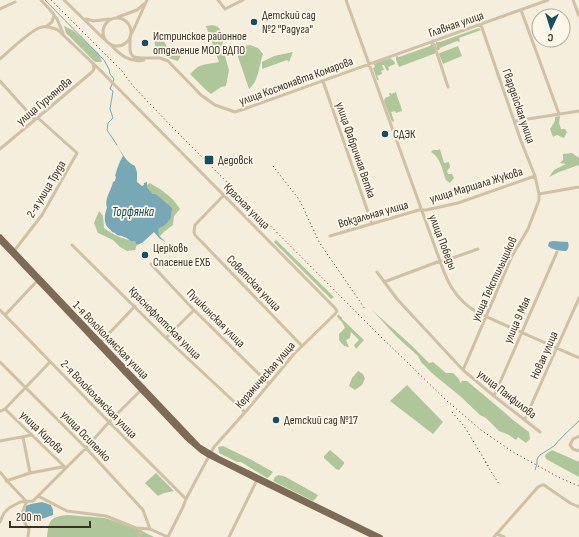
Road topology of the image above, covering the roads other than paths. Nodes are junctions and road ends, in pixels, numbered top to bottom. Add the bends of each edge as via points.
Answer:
1 (41, 0) edge
2 (64, 0) edge
3 (147, 0) edge
4 (218, 0) edge
5 (242, 0) edge
6 (346, 0) edge
7 (548, 0) edge
8 (573, 0) edge
9 (15, 2) dead end
10 (0, 9) edge
11 (521, 10) junction
12 (54, 15) junction
13 (579, 16) edge
14 (82, 17) junction
15 (116, 18) junction
16 (111, 19) junction
17 (481, 25) junction
18 (43, 27) junction
19 (131, 36) junction
20 (66, 38) junction
21 (106, 40) junction
22 (433, 41) junction
23 (109, 44) junction
24 (0, 59) edge
25 (150, 59) junction
26 (93, 64) junction
27 (369, 64) junction
28 (0, 81) edge
29 (323, 81) junction
30 (448, 87) dead end
31 (579, 111) edge
32 (559, 114) junction
33 (36, 119) junction
34 (515, 121) junction
35 (0, 149) edge
36 (535, 176) junction
37 (579, 187) edge
38 (539, 194) junction
39 (224, 195) junction
40 (422, 211) junction
41 (372, 224) junction
42 (0, 236) edge
43 (330, 236) dead end
44 (0, 240) edge
45 (72, 245) dead end
46 (478, 248) dead end
47 (14, 251) junction
48 (557, 252) dead end
49 (440, 261) junction
50 (151, 264) dead end
51 (377, 272) dead end
52 (38, 279) junction
53 (384, 282) junction
54 (579, 298) edge
55 (134, 306) junction
56 (0, 310) edge
57 (194, 310) junction
58 (337, 311) joint
59 (5, 315) junction
60 (486, 317) junction
61 (522, 332) junction
62 (166, 338) junction
63 (100, 343) junction
64 (302, 346) junction
65 (556, 348) junction
66 (579, 358) edge
67 (0, 362) edge
68 (50, 362) junction
69 (463, 370) junction
70 (269, 384) junction
71 (25, 387) junction
72 (141, 390) junction
73 (494, 396) junction
74 (5, 409) junction
75 (0, 411) edge
76 (246, 412) junction
77 (525, 419) junction
78 (109, 422) junction
79 (540, 432) dead end
80 (32, 435) junction
81 (579, 436) edge
82 (23, 437) junction
83 (0, 441) edge
84 (86, 448) junction
85 (579, 451) edge
86 (210, 455) junction
87 (66, 468) junction
88 (0, 472) edge
89 (30, 472) junction
90 (257, 480) junction
91 (6, 481) junction
92 (38, 496) junction
93 (186, 500) junction
94 (27, 502) junction
95 (579, 507) edge
96 (0, 522) edge
97 (140, 529) junction
98 (150, 529) junction
99 (497, 534) junction
100 (28, 537) edge
101 (139, 537) edge
102 (168, 537) edge
103 (229, 537) edge
104 (374, 537) edge
105 (381, 537) edge
106 (494, 537) edge
107 (504, 537) edge

1 - 12 street
2 - 14 street
3 - 15 street via 137,10
3 - 19 street
4 - 5 street via 225,9
6 - 27 street, улица Победы
7 - 11 street, Главная улица
8 - 13 street
9 - 10 street
11 - 17 street, Главная улица
11 - 32 street
12 - 18 street via 51,24
12 - 20 street
14 - 16 street via 94,22
14 - 21 street
15 - 16 street
15 - 19 street via 127,22
16 - 21 street via 104,29
17 - 22 street, Главная улица
17 - 34 street, Гвардейская улица
18 - 20 street via 58,30
18 - 24 street via 35,30
19 - 23 street via 121,46
19 - 25 street via 132,56
20 - 26 street, Красная улица
21 - 23 street
22 - 27 street, Главная улица
22 - 30 street
23 - 25 street via 133,61
25 - 29 street, улица Космонавта Комарова via 160,58 168,61 205,98 215,105 235,112
26 - 33 street, улица Гурьянова via 92,72
26 - 39 street, Красная улица
27 - 29 street, улица Космонавта Комарова
27 - 40 street, улица Победы
28 - 33 street
29 - 41 street, улица Фабричная Ветка
31 - 32 street
32 - 34 street
33 - 35 street, улица Гурьянова
33 - 47 street, 2-я улица Труда via 77,153 42,216
34 - 36 street, Гвардейская улица
36 - 38 street, Гвардейская улица
36 - 40 street, улица Маршала Жукова via 458,203
37 - 38 street
38 - 60 street, улица Текстильщиков via 528,229 512,256
39 - 58 street, Красная улица
39 - 64 street, Советская улица via 195,225 195,235
40 - 41 street, Вокзальная улица
40 - 49 street, улица Победы
41 - 43 street, Вокзальная улица
42 - 47 main road, 1-я Волоколамская улица
44 - 52 main road, 1-я Волоколамская улица
45 - 55 street, Краснофлотская улица
46 - 49 street
47 - 52 main road, 1-я Волоколамская улица
48 - 61 street, улица 9 Мая
49 - 53 street
49 - 60 street, улица Победы via 452,288 461,300
50 - 57 street, Пушкинская улица
51 - 53 street
52 - 59 street
52 - 63 main road, 1-я Волоколамская улица
52 - 72 main road, 1-я Волоколамская улица
53 - 69 street
54 - 65 street, Новая улица
55 - 62 street, Краснофлотская улица
55 - 63 street
56 - 59 street, 2-я Волоколамская улица
57 - 62 street
57 - 70 street, Пушкинская улица
58 - 64 street, Керамическая улица
59 - 68 street, 2-я Волоколамская улица
60 - 61 street, улица Победы
60 - 69 street, улица Текстильщиков
61 - 65 street, улица Победы
61 - 73 street, улица 9 Мая
62 - 76 street, Краснофлотская улица
63 - 86 main road, 1-я Волоколамская улица
64 - 70 street, Керамическая улица
65 - 66 street, улица Победы
65 - 77 street, Новая улица
67 - 71 street, улица Осипенко
68 - 71 street
68 - 78 street, 2-я Волоколамская улица
69 - 73 street, улица Панфилова
70 - 76 street, Керамическая улица
71 - 74 street
71 - 84 street, улица Осипенко
72 - 78 street
72 - 86 main road, 1-я Волоколамская улица via 189,441
73 - 77 street, улица Панфилова
74 - 75 street
74 - 80 street, улица Кирова
76 - 86 street, Керамическая улица via 214,447
77 - 79 street, улица Панфилова
78 - 84 street
78 - 93 street, 2-я Волоколамская улица
80 - 82 street
80 - 87 street, улица Кирова
81 - 85 street via 573,439 570,445
82 - 83 street
82 - 89 street
84 - 87 street
84 - 98 street, улица Осипенко via 143,510
86 - 90 main road, 1-я Волоколамская улица
86 - 93 street
86 - 105 main road, 1-я Волоколамская улица
87 - 89 street
87 - 92 street
88 - 91 street
89 - 91 street
90 - 103 street
90 - 104 main road, 1-я Волоколамская улица
91 - 94 street
92 - 94 street
92 - 97 street via 67,510 106,516
93 - 102 street
94 - 96 street via 20,502 9,508
94 - 100 street via 22,512 22,520 29,529
95 - 99 street via 542,485
97 - 98 street
97 - 101 street
98 - 102 street
99 - 106 street
99 - 107 street

